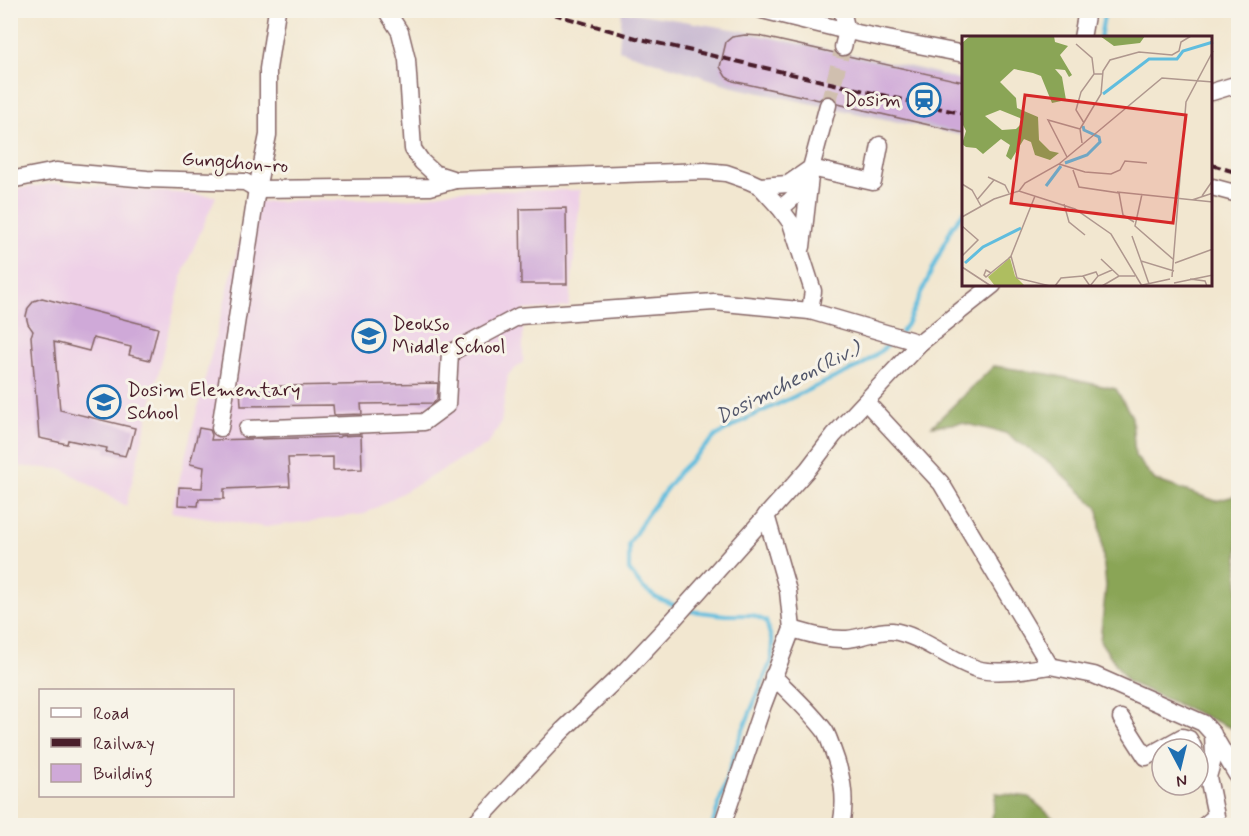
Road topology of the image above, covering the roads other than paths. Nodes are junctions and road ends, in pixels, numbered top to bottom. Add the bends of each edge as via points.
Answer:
1 (277, 10) edge
2 (386, 10) edge
3 (762, 10) edge
4 (842, 10) edge
5 (1087, 10) edge
6 (1082, 36) edge
7 (845, 39) junction
8 (962, 54) edge
9 (1239, 84) edge
10 (1213, 92) edge
11 (828, 105) tunnel mouth
12 (880, 145) dead end
13 (811, 168) junction
14 (10, 180) edge
15 (456, 180) junction
16 (760, 186) junction
17 (1213, 187) edge
18 (257, 189) junction
19 (1239, 194) edge
20 (780, 208) junction
21 (801, 251) junction
22 (992, 286) edge
23 (810, 310) junction
24 (920, 343) junction
25 (866, 402) junction
26 (220, 428) dead end
27 (247, 429) dead end
28 (766, 515) junction
29 (792, 629) junction
30 (1050, 666) junction
31 (773, 676) junction
32 (1121, 718) dead end
33 (1214, 734) junction
34 (1150, 754) edge
35 (1210, 770) edge
36 (1239, 777) edge
37 (1210, 787) edge
38 (473, 825) edge
39 (722, 825) edge
40 (841, 825) edge
41 (1204, 825) edge

1 - 18 street via 268,69 268,135
2 - 15 street via 400,32 407,60 413,149 434,173
3 - 7 street
4 - 7 street
5 - 6 street
7 - 8 street
9 - 10 street
11 - 13 street
12 - 13 street via 873,182
13 - 16 street via 788,184
13 - 20 street via 800,191
13 - 21 street
14 - 18 street, Gungchon-ro via 56,171 245,182
15 - 16 street via 705,171 726,173
15 - 18 street, Gungchon-ro via 430,187
16 - 20 street
17 - 19 street
18 - 26 street
20 - 21 street via 791,223
21 - 23 street via 813,291
22 - 24 street
23 - 24 street
23 - 27 street via 714,302 519,316 450,353 447,405 424,422
24 - 25 street
25 - 28 street
25 - 30 street via 941,483
28 - 29 street via 788,591
28 - 38 street via 625,671
29 - 30 street via 824,638 848,639 893,631 978,669 1018,671
29 - 31 street
30 - 33 street via 1094,675 1203,723
31 - 39 street
31 - 40 street via 826,733 843,785
32 - 34 street via 1146,756
33 - 35 street
33 - 36 street
37 - 41 street via 1216,816

